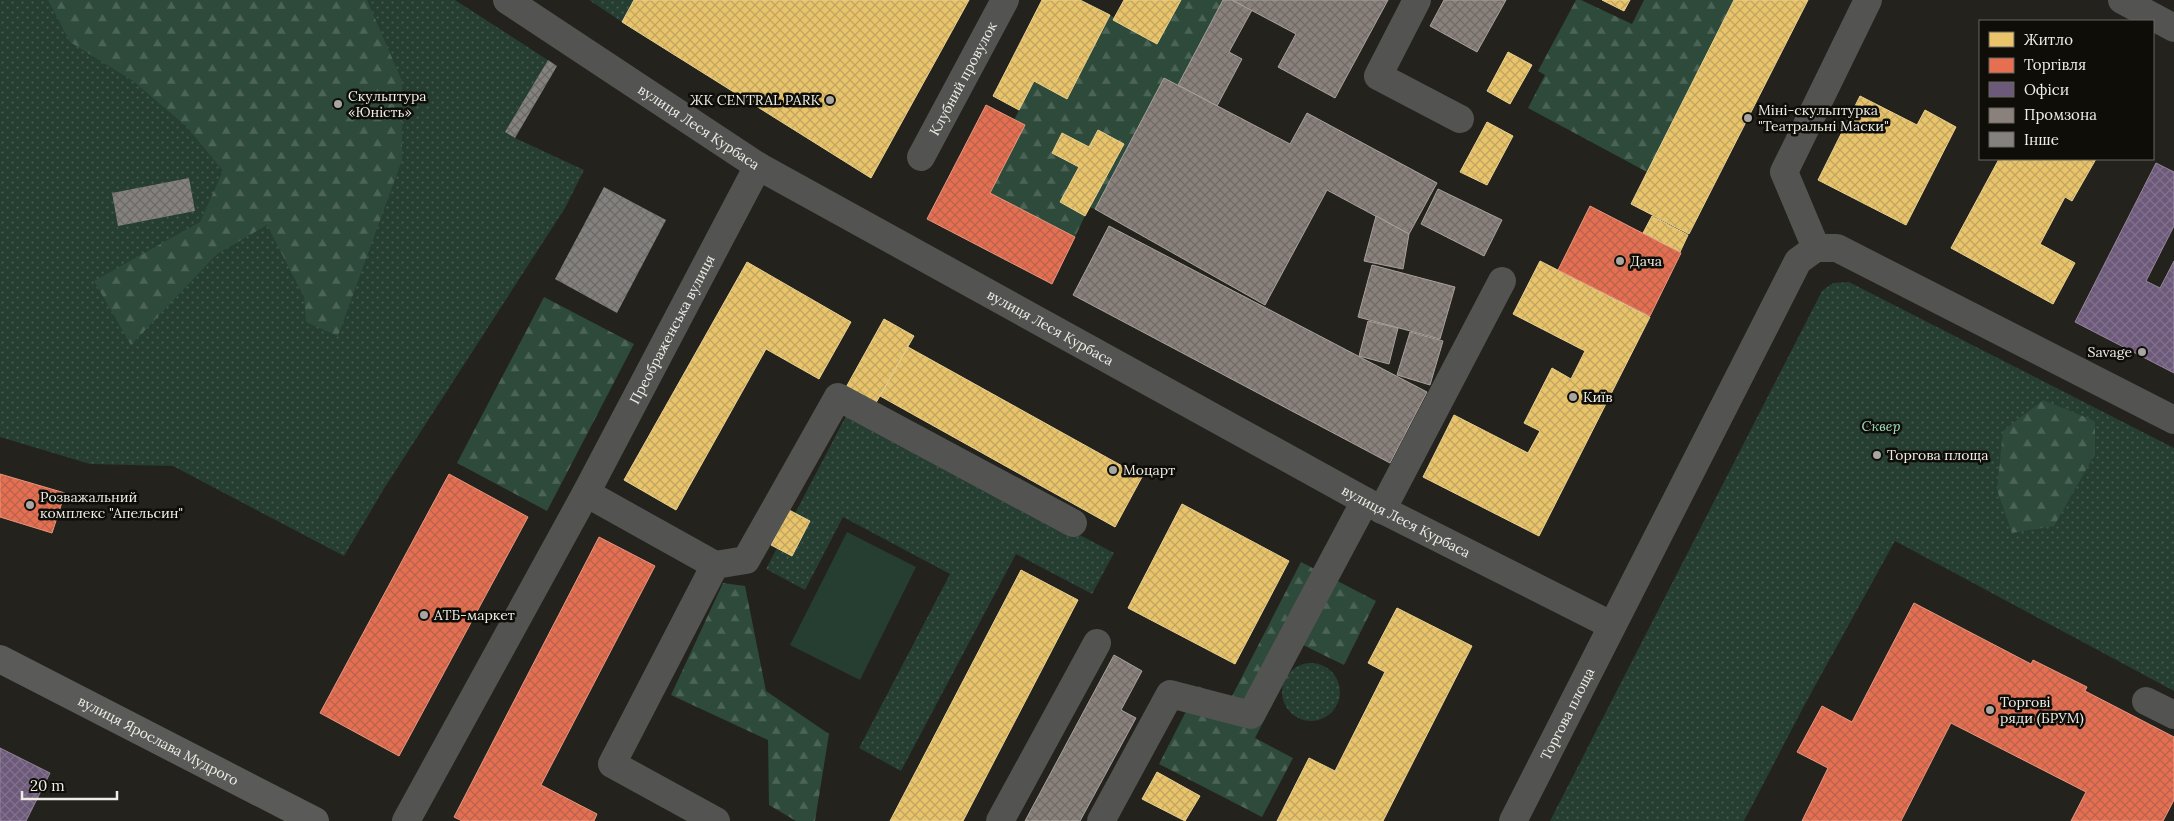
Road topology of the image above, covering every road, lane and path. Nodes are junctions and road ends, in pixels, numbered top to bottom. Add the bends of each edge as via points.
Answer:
1 (507, 0) edge
2 (1005, 0) edge
3 (1417, 0) edge
4 (1868, 0) edge
5 (2122, 0) edge
6 (2174, 28) edge
7 (1460, 120) dead end
8 (921, 157) dead end
9 (758, 166) junction
10 (1816, 248) junction
11 (1502, 281) dead end
12 (2174, 420) edge
13 (586, 493) junction
14 (1374, 505) junction
15 (1073, 523) dead end
16 (715, 565) junction
17 (1611, 625) junction
18 (1097, 643) dead end
19 (0, 659) edge
20 (2146, 701) dead end
21 (2174, 715) edge
22 (315, 821) edge
23 (406, 821) edge
24 (716, 821) edge
25 (1000, 821) edge
26 (1101, 821) edge
27 (1513, 821) edge

1 - 9 street, вулиця Леся Курбаса
2 - 8 street, Клубний провулок
3 - 7 street via 1378,76
4 - 10 street via 1784,172
5 - 6 street
9 - 13 street, Преображенська вулиця
9 - 14 street, вулиця Леся Курбаса
10 - 12 street via 1837,248
10 - 17 street, Торгова площа via 1798,261
11 - 14 street
13 - 16 street
13 - 23 street, Преображенська вулиця
14 - 17 street, вулиця Леся Курбаса
14 - 26 street via 1251,715 1170,694
15 - 16 street via 838,397 746,560
16 - 24 street via 612,764
17 - 27 street, Торгова площа
18 - 25 street
19 - 22 main road, вулиця Ярослава Мудрого
20 - 21 street

